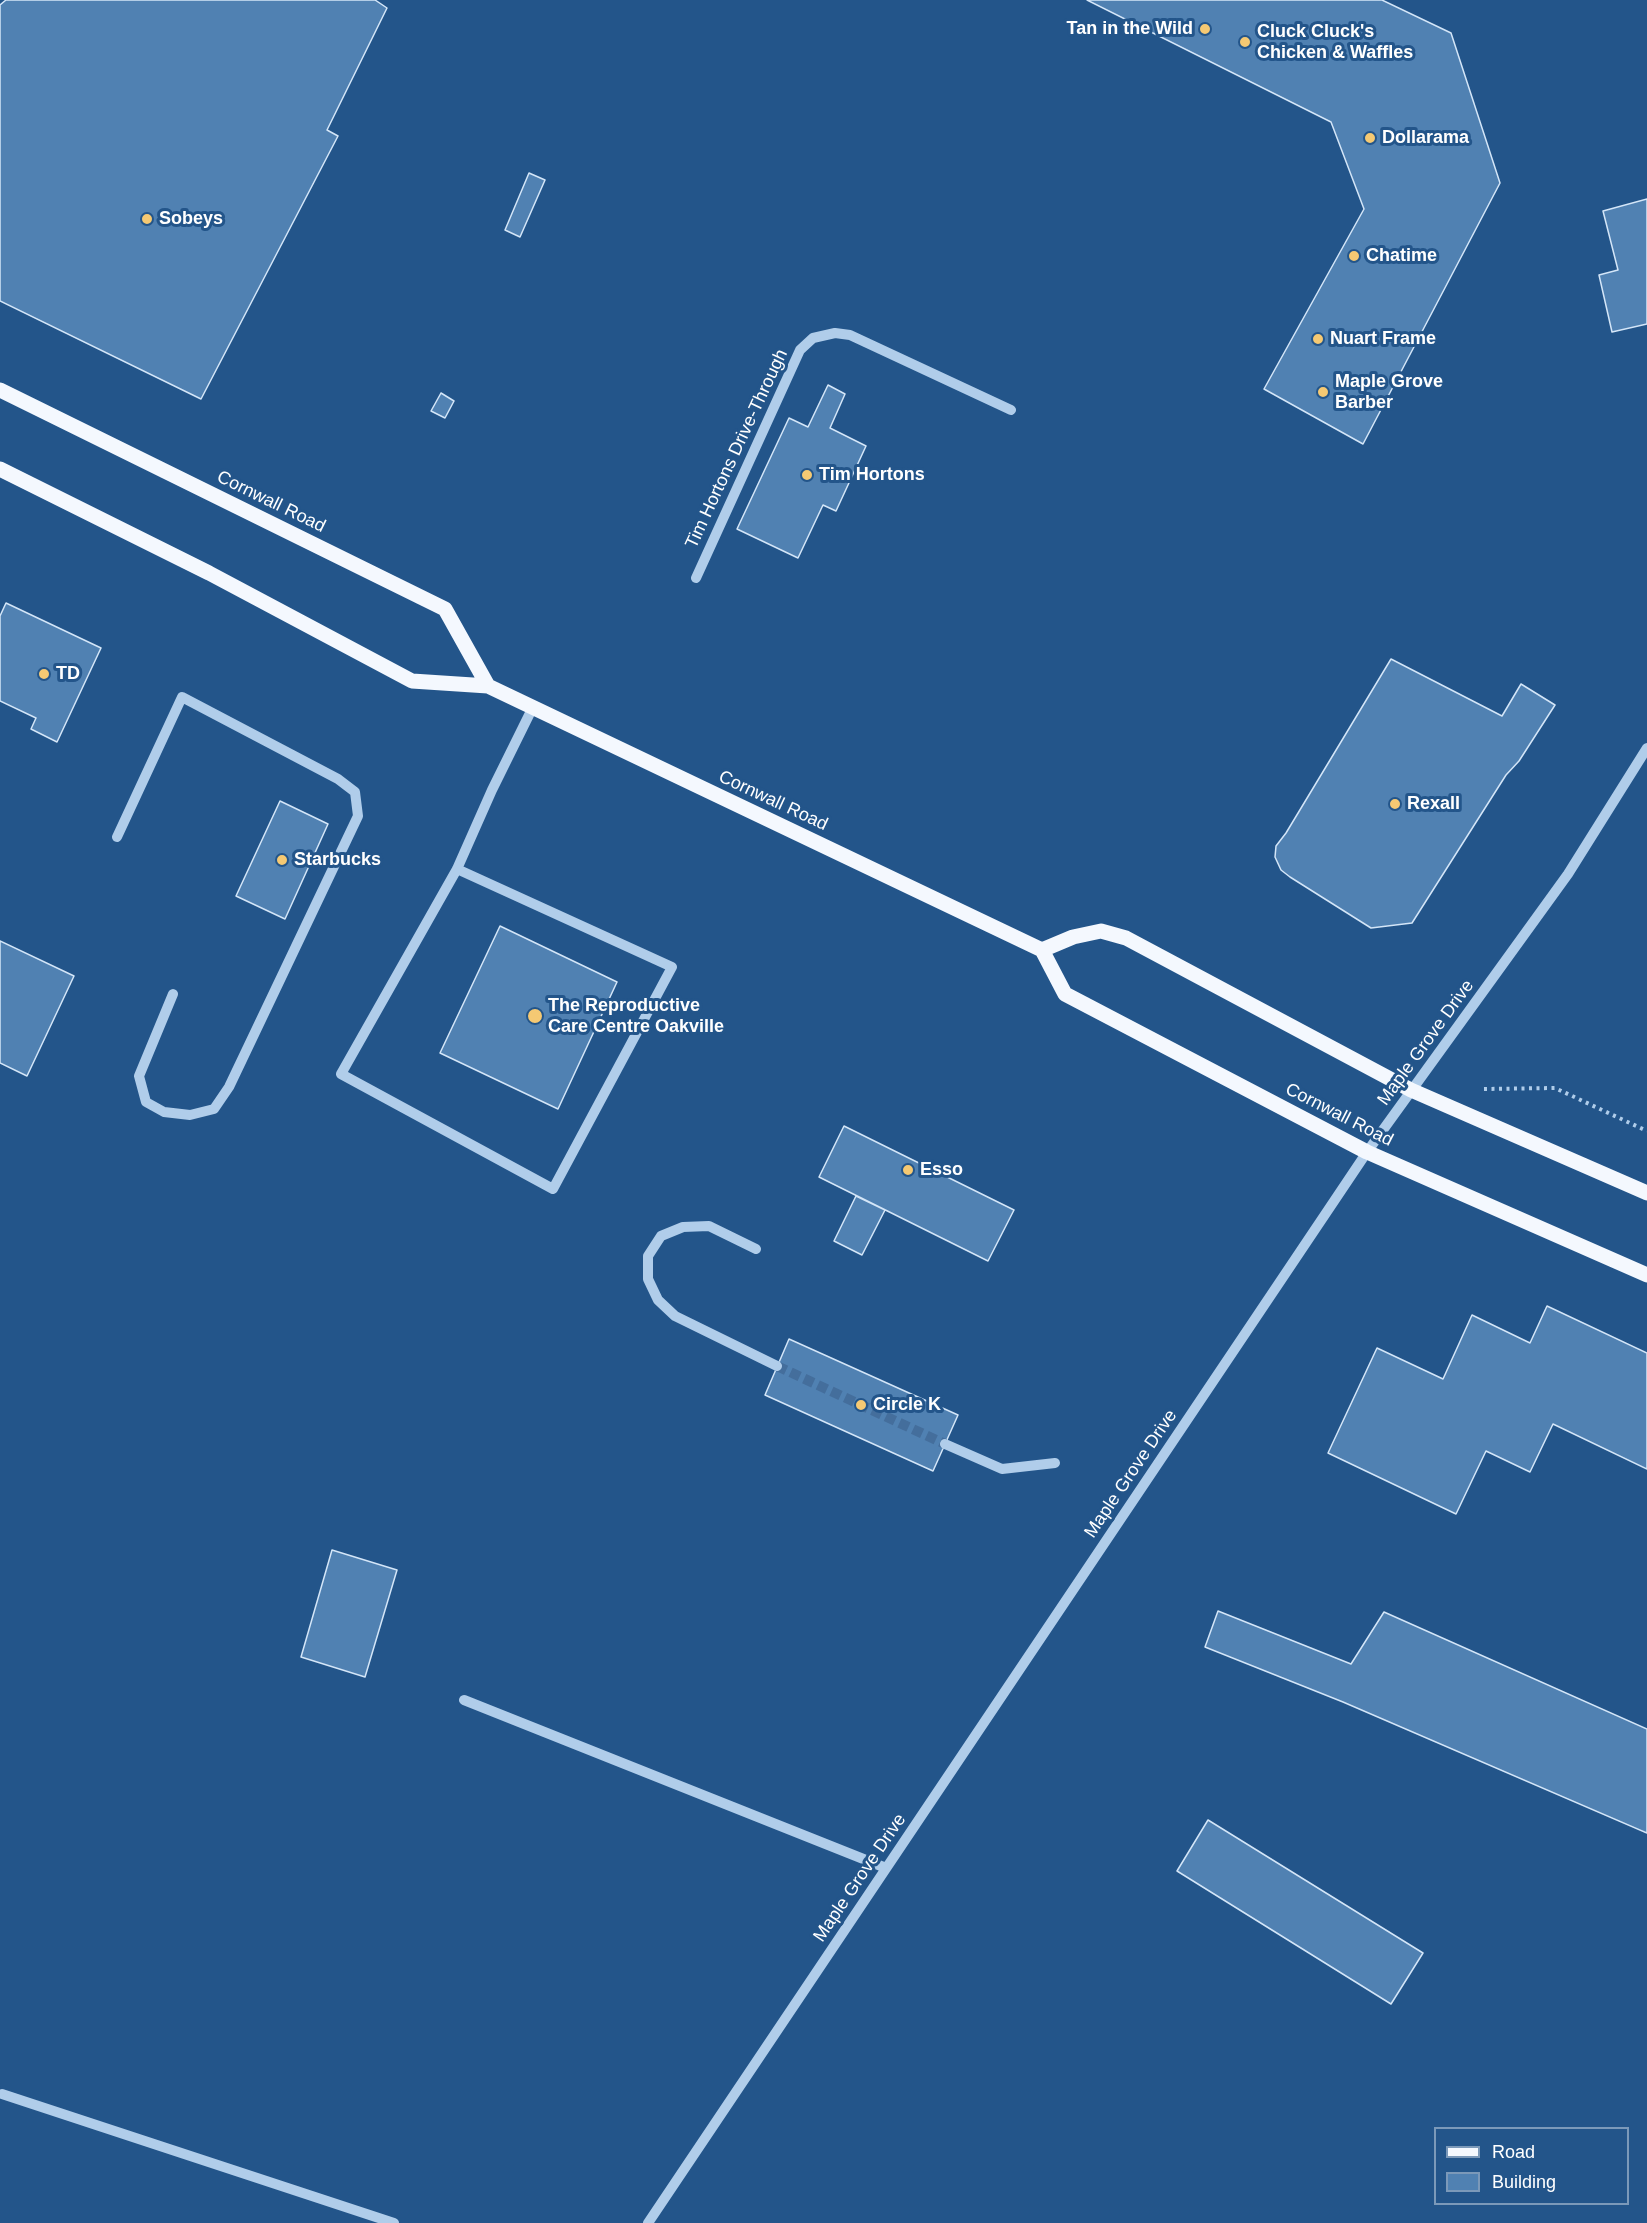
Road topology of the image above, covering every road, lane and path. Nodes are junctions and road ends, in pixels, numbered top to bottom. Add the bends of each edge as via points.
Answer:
1 (0, 390) edge
2 (1011, 410) dead end
3 (0, 469) edge
4 (696, 578) dead end
5 (488, 686) junction
6 (532, 709) junction
7 (1647, 748) edge
8 (117, 837) dead end
9 (457, 869) junction
10 (1042, 950) junction
11 (173, 994) dead end
12 (1478, 1089) dead end
13 (1411, 1090) junction
14 (1647, 1131) edge
15 (1367, 1152) junction
16 (1647, 1193) edge
17 (756, 1249) dead end
18 (1647, 1275) edge
19 (777, 1366) tunnel mouth
20 (945, 1444) tunnel mouth
21 (1055, 1463) dead end
22 (464, 1700) dead end
23 (886, 1869) junction
24 (2, 2094) dead end
25 (394, 2223) edge
26 (648, 2223) edge

1 - 5 main road, Cornwall Road via 445,609
2 - 4 street, Tim Hortons Drive-Through via 850,335 834,333 813,338 800,350
3 - 5 main road, Cornwall Road via 209,573 412,681
5 - 6 main road, Cornwall Road
6 - 9 street
6 - 10 main road, Cornwall Road
7 - 13 street, Maple Grove Drive via 1568,874
8 - 11 street via 182,697 338,778 355,792 358,816 229,1087 214,1109 190,1115 164,1112 146,1102 139,1076
9 - 9 street via 341,1074 553,1189 672,967
10 - 13 main road via 1101,931 1126,938
10 - 15 main road, Cornwall Road via 1065,994
12 - 14 path via 1556,1088
13 - 15 street, Maple Grove Drive
13 - 16 main road
15 - 18 main road, Cornwall Road
15 - 23 street, Maple Grove Drive
17 - 19 street via 709,1226 683,1227 661,1236 648,1256 648,1279 658,1300 675,1317
20 - 21 street via 1002,1469
22 - 23 street
23 - 26 street, Maple Grove Drive
24 - 25 street

